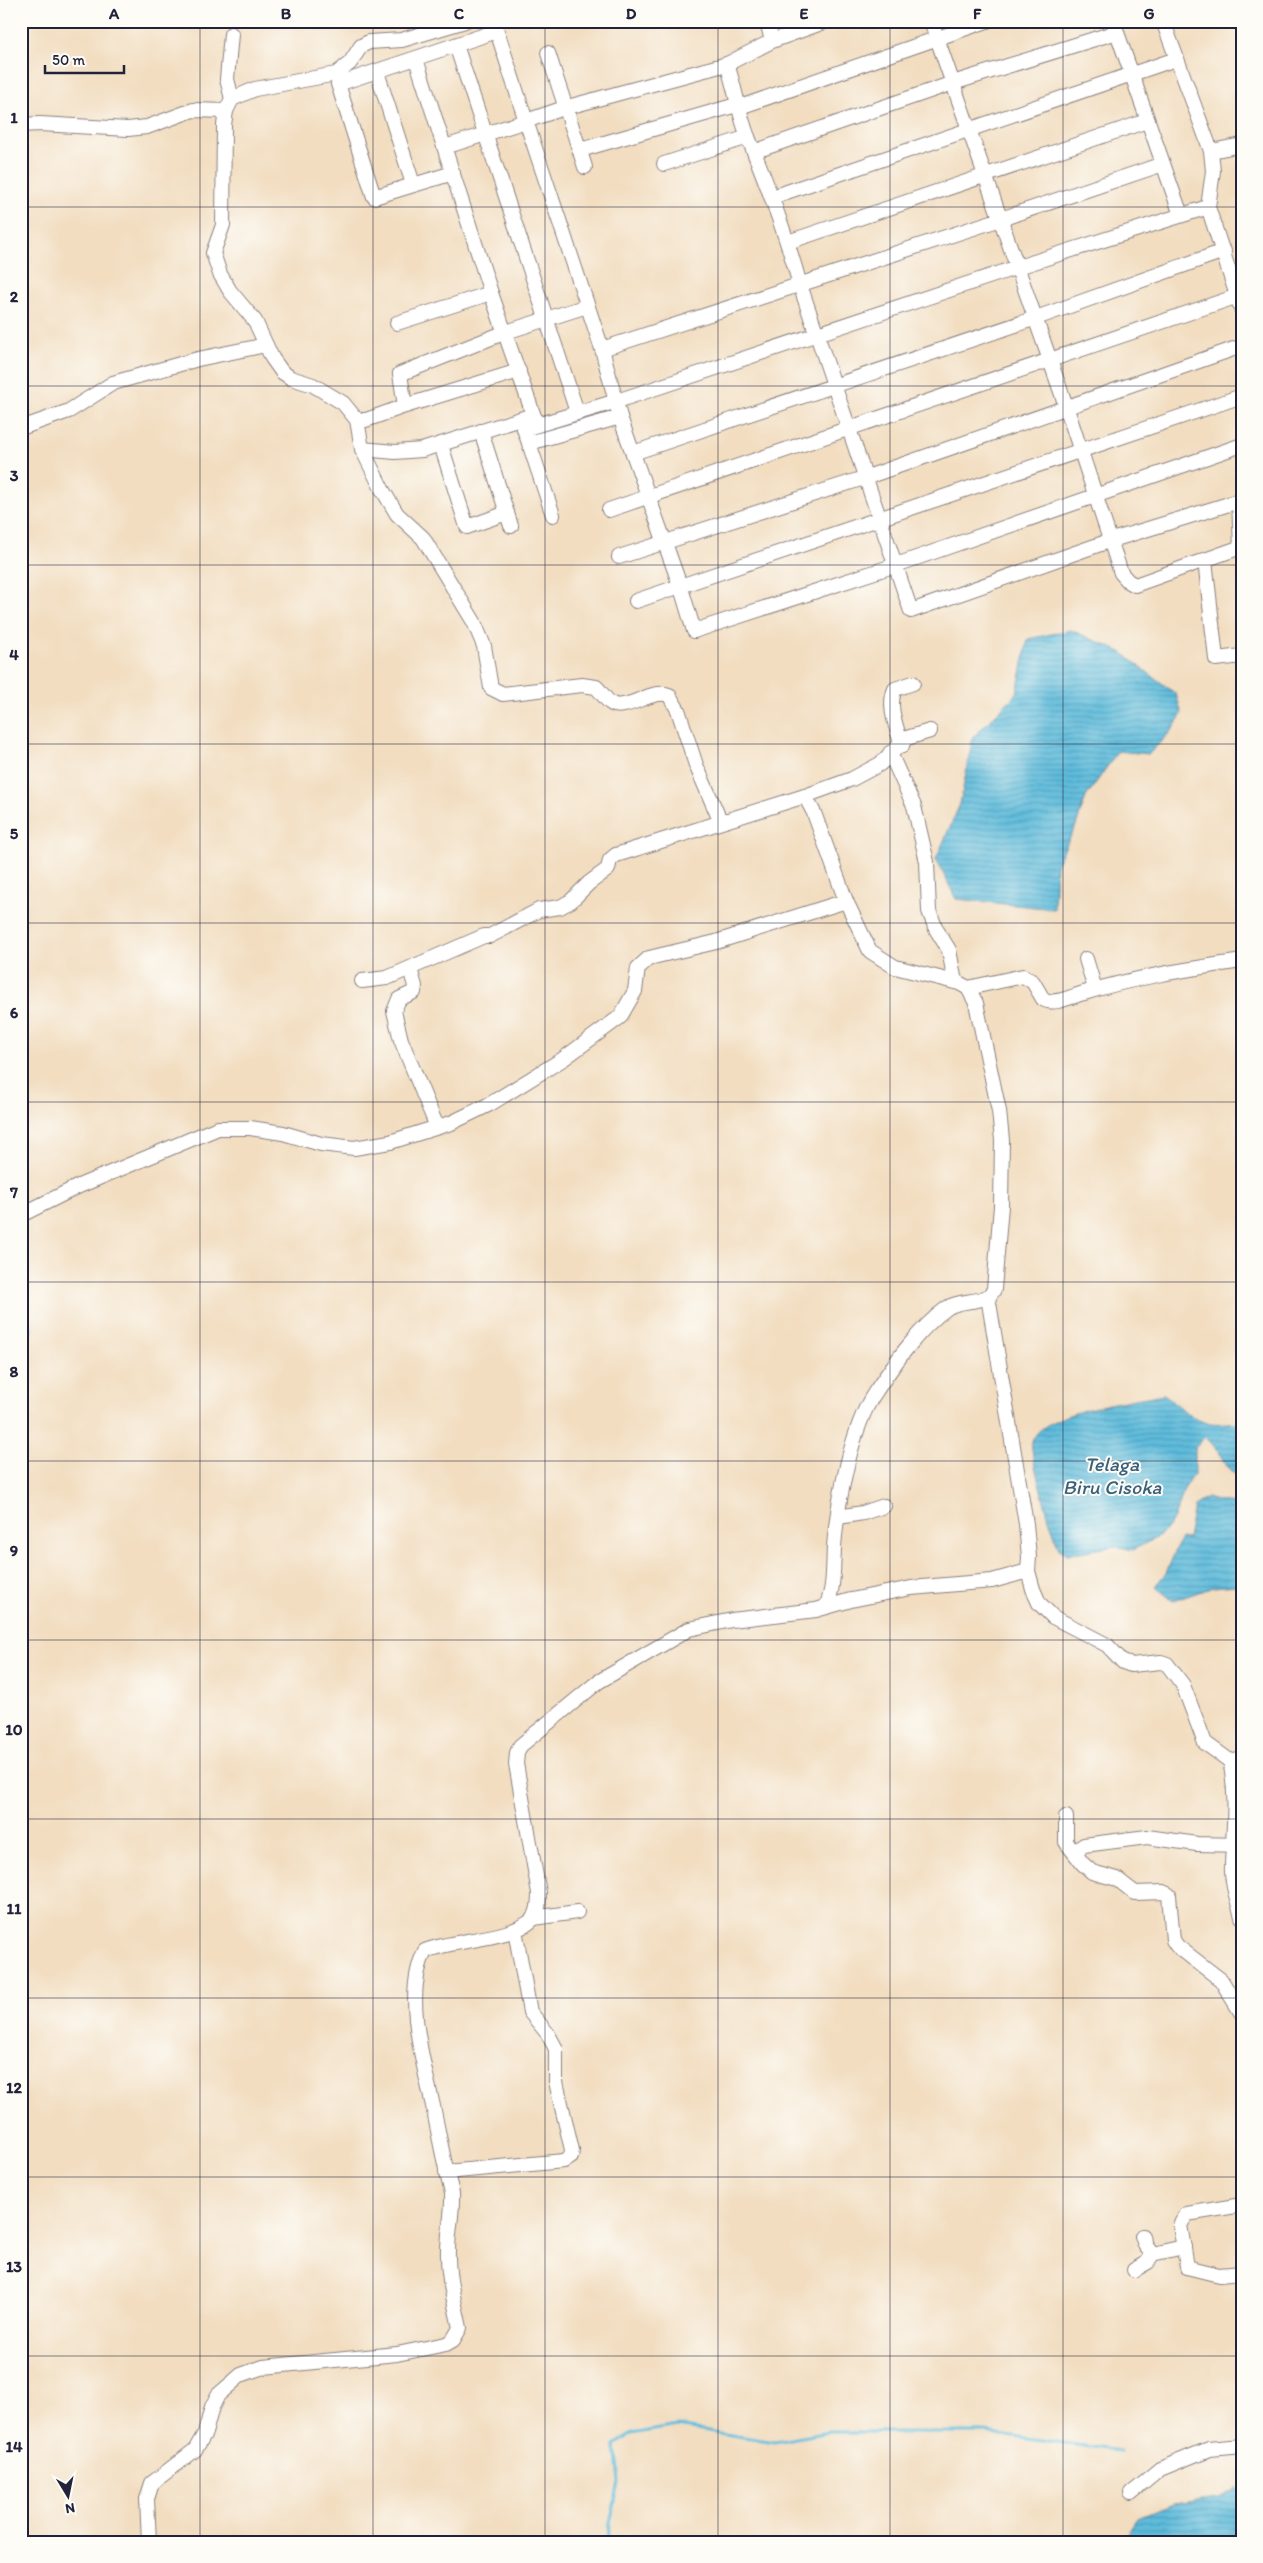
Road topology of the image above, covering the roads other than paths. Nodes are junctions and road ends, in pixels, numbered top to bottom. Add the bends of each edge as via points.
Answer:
1 (465, 21) edge
2 (767, 21) edge
3 (827, 21) edge
4 (931, 21) edge
5 (988, 21) edge
6 (1163, 21) edge
7 (1115, 26) edge
8 (231, 34) dead end
9 (938, 38) junction
10 (772, 41) junction
11 (456, 45) junction
12 (548, 53) dead end
13 (416, 59) junction
14 (1176, 59) junction
15 (728, 64) junction
16 (377, 72) junction
17 (1132, 75) junction
18 (953, 82) junction
19 (229, 105) junction
20 (740, 105) junction
21 (564, 108) junction
22 (1147, 121) junction
23 (526, 122) junction
24 (21, 125) edge
25 (970, 130) junction
26 (486, 134) junction
27 (748, 137) junction
28 (1242, 145) edge
29 (445, 146) junction
30 (580, 150) junction
31 (756, 151) junction
32 (1211, 151) junction
33 (664, 164) dead end
34 (1163, 164) junction
35 (585, 167) dead end
36 (453, 173) junction
37 (985, 175) junction
38 (413, 184) junction
39 (772, 197) junction
40 (1208, 207) junction
41 (1181, 214) junction
42 (1001, 219) junction
43 (788, 242) junction
44 (1224, 251) junction
45 (1018, 267) junction
46 (800, 285) junction
47 (491, 293) junction
48 (1238, 296) junction
49 (588, 306) junction
50 (1242, 311) edge
51 (547, 318) junction
52 (1036, 318) junction
53 (397, 323) dead end
54 (506, 332) junction
55 (816, 334) junction
56 (266, 345) junction
57 (1242, 346) edge
58 (602, 349) junction
59 (1050, 360) junction
60 (519, 371) junction
61 (834, 384) junction
62 (1242, 396) edge
63 (617, 401) junction
64 (405, 406) junction
65 (1066, 406) junction
66 (577, 412) junction
67 (620, 416) junction
68 (357, 420) junction
69 (535, 420) junction
70 (21, 428) edge
71 (850, 428) junction
72 (481, 431) junction
73 (529, 444) junction
74 (441, 445) junction
75 (1242, 445) edge
76 (362, 449) junction
77 (1080, 450) junction
78 (633, 452) junction
79 (867, 477) junction
80 (648, 496) junction
81 (1095, 496) junction
82 (1240, 501) edge
83 (609, 510) dead end
84 (553, 515) dead end
85 (881, 518) junction
86 (1112, 540) junction
87 (665, 543) junction
88 (1241, 550) edge
89 (619, 557) dead end
90 (1205, 560) junction
91 (896, 565) junction
92 (681, 588) junction
93 (636, 601) dead end
94 (1242, 656) edge
95 (913, 684) dead end
96 (930, 731) dead end
97 (896, 750) junction
98 (805, 796) junction
99 (723, 820) junction
100 (846, 901) junction
101 (1086, 959) dead end
102 (1242, 961) edge
103 (410, 969) junction
104 (362, 981) dead end
105 (961, 985) junction
106 (1095, 989) junction
107 (437, 1128) junction
108 (21, 1215) edge
109 (988, 1297) junction
110 (884, 1506) dead end
111 (838, 1517) junction
112 (1028, 1571) junction
113 (826, 1606) junction
114 (1236, 1760) edge
115 (1066, 1817) dead end
116 (1238, 1846) edge
117 (1074, 1852) junction
118 (577, 1912) dead end
119 (1242, 1917) edge
120 (534, 1918) junction
121 (515, 1930) junction
122 (1242, 2014) edge
123 (446, 2172) junction
124 (1242, 2205) edge
125 (1142, 2236) dead end
126 (1184, 2247) junction
127 (1152, 2254) junction
128 (1134, 2270) dead end
129 (1242, 2273) edge
130 (1242, 2446) edge
131 (1132, 2493) dead end
132 (149, 2542) edge

1 - 19 street via 402,40 369,42 361,46 350,63 336,74 254,88
2 - 10 street
3 - 10 street
4 - 9 street
5 - 9 street
6 - 14 street
7 - 17 street
7 - 18 street
8 - 19 street via 226,79
9 - 18 street
9 - 20 street
10 - 15 street
11 - 13 street
11 - 23 street via 497,31
11 - 26 street
12 - 21 street
13 - 16 street
13 - 29 street
14 - 17 street
14 - 32 street
15 - 20 street
15 - 21 street
16 - 38 street
16 - 38 street via 338,84 374,197
17 - 22 street
17 - 25 street
18 - 25 street
18 - 31 street
19 - 24 street via 193,110 147,127 128,130
19 - 56 street via 224,125 223,225 213,254 230,291 255,321
20 - 27 street
20 - 30 street
21 - 23 street
21 - 30 street
22 - 34 street
22 - 37 street
23 - 26 street
23 - 49 street
25 - 37 street
25 - 39 street
26 - 29 street
26 - 51 street
27 - 31 street
27 - 33 street
28 - 32 street
29 - 36 street
30 - 35 street
31 - 39 street
32 - 40 street via 1213,171
34 - 41 street
34 - 42 street
36 - 38 street
36 - 47 street
37 - 42 street
37 - 43 street
39 - 43 street
40 - 41 street
40 - 44 street
41 - 45 street
42 - 45 street
42 - 46 street
43 - 46 street
44 - 48 street
44 - 52 street
45 - 52 street
45 - 55 street
46 - 55 street
46 - 58 street
47 - 53 street
47 - 54 street
48 - 50 street
48 - 59 street
49 - 51 street
49 - 58 street
51 - 54 street
51 - 66 street
52 - 59 street
52 - 61 street
54 - 60 street
54 - 64 street via 400,374
55 - 61 street
55 - 63 street
56 - 68 street via 282,372 343,403
56 - 70 street via 190,361 112,384 70,411
57 - 65 street
58 - 63 street
59 - 65 street
59 - 71 street
60 - 64 street
60 - 69 street
61 - 71 street
61 - 78 street
62 - 77 street
63 - 66 street
63 - 67 street
64 - 68 street via 366,420
65 - 77 street
65 - 79 street
66 - 69 street
67 - 73 street
67 - 78 street
68 - 76 street
69 - 72 street
69 - 73 street via 524,428
71 - 79 street
71 - 80 street
72 - 74 street
72 - 74 street via 509,520 467,526
73 - 84 street
74 - 76 street via 395,452
75 - 81 street
76 - 99 street via 397,514 423,538 474,622 484,646 491,688 503,694 582,685 596,687 610,703 617,705 657,694 669,695 678,710 715,809
77 - 81 street
77 - 85 street
78 - 80 street
79 - 85 street
79 - 87 street
80 - 83 street
80 - 87 street
81 - 86 street
81 - 91 street
82 - 86 street
82 - 88 street
85 - 91 street
85 - 92 street
86 - 90 street via 1121,573 1135,584
86 - 91 street via 911,611
87 - 89 street
87 - 92 street
88 - 90 street
90 - 94 street via 1216,659
91 - 92 street via 694,631
92 - 93 street
95 - 97 street via 894,688 892,694
96 - 97 street via 907,738
97 - 98 street via 880,764 852,779
97 - 105 street via 914,806 926,862 929,911 949,950
98 - 99 street
98 - 100 street
99 - 103 street via 616,855 610,860 608,869 560,907 539,910 490,936
100 - 105 street via 863,940 875,955 895,966
100 - 107 street via 643,962 638,968 635,991 620,1017 563,1059 490,1104
101 - 106 street
102 - 106 street
103 - 104 street via 387,978
103 - 107 street via 414,992 399,999 394,1011 401,1040
105 - 106 street via 1022,976 1033,982 1043,999 1051,1001
105 - 109 street via 976,1002 1002,1140 997,1272 994,1288
107 - 108 street via 390,1142 354,1148 250,1128 218,1128 79,1186
109 - 111 street via 948,1307 900,1357 872,1396 857,1430
109 - 112 street via 1026,1524
110 - 111 street
111 - 113 street via 831,1596
112 - 113 street via 992,1581 911,1588
112 - 114 street via 1039,1603 1053,1617 1107,1645 1130,1665 1166,1664 1183,1685 1205,1743
113 - 120 street via 732,1620 679,1633 598,1682 520,1746 516,1764 540,1893
114 - 116 street via 1234,1782
115 - 117 street via 1066,1842
116 - 117 street via 1147,1837 1091,1844
116 - 119 street via 1232,1868
117 - 122 street via 1092,1872 1117,1879 1130,1891 1167,1893 1176,1946 1221,1980
118 - 120 street
120 - 121 street
121 - 123 street via 434,1948 426,1952 420,1961 416,2016
121 - 123 street via 530,2012 556,2049 556,2082 571,2157 564,2161
123 - 132 street via 453,2212 448,2250 449,2274 460,2328 453,2340 397,2354 263,2367 241,2375 218,2395 205,2433 195,2450 152,2483 147,2499
124 - 126 street via 1187,2214 1180,2225
125 - 127 street
126 - 127 street
126 - 129 street via 1187,2267 1191,2270 1202,2269 1219,2275
127 - 128 street via 1148,2262
130 - 131 street via 1209,2449 1160,2469

